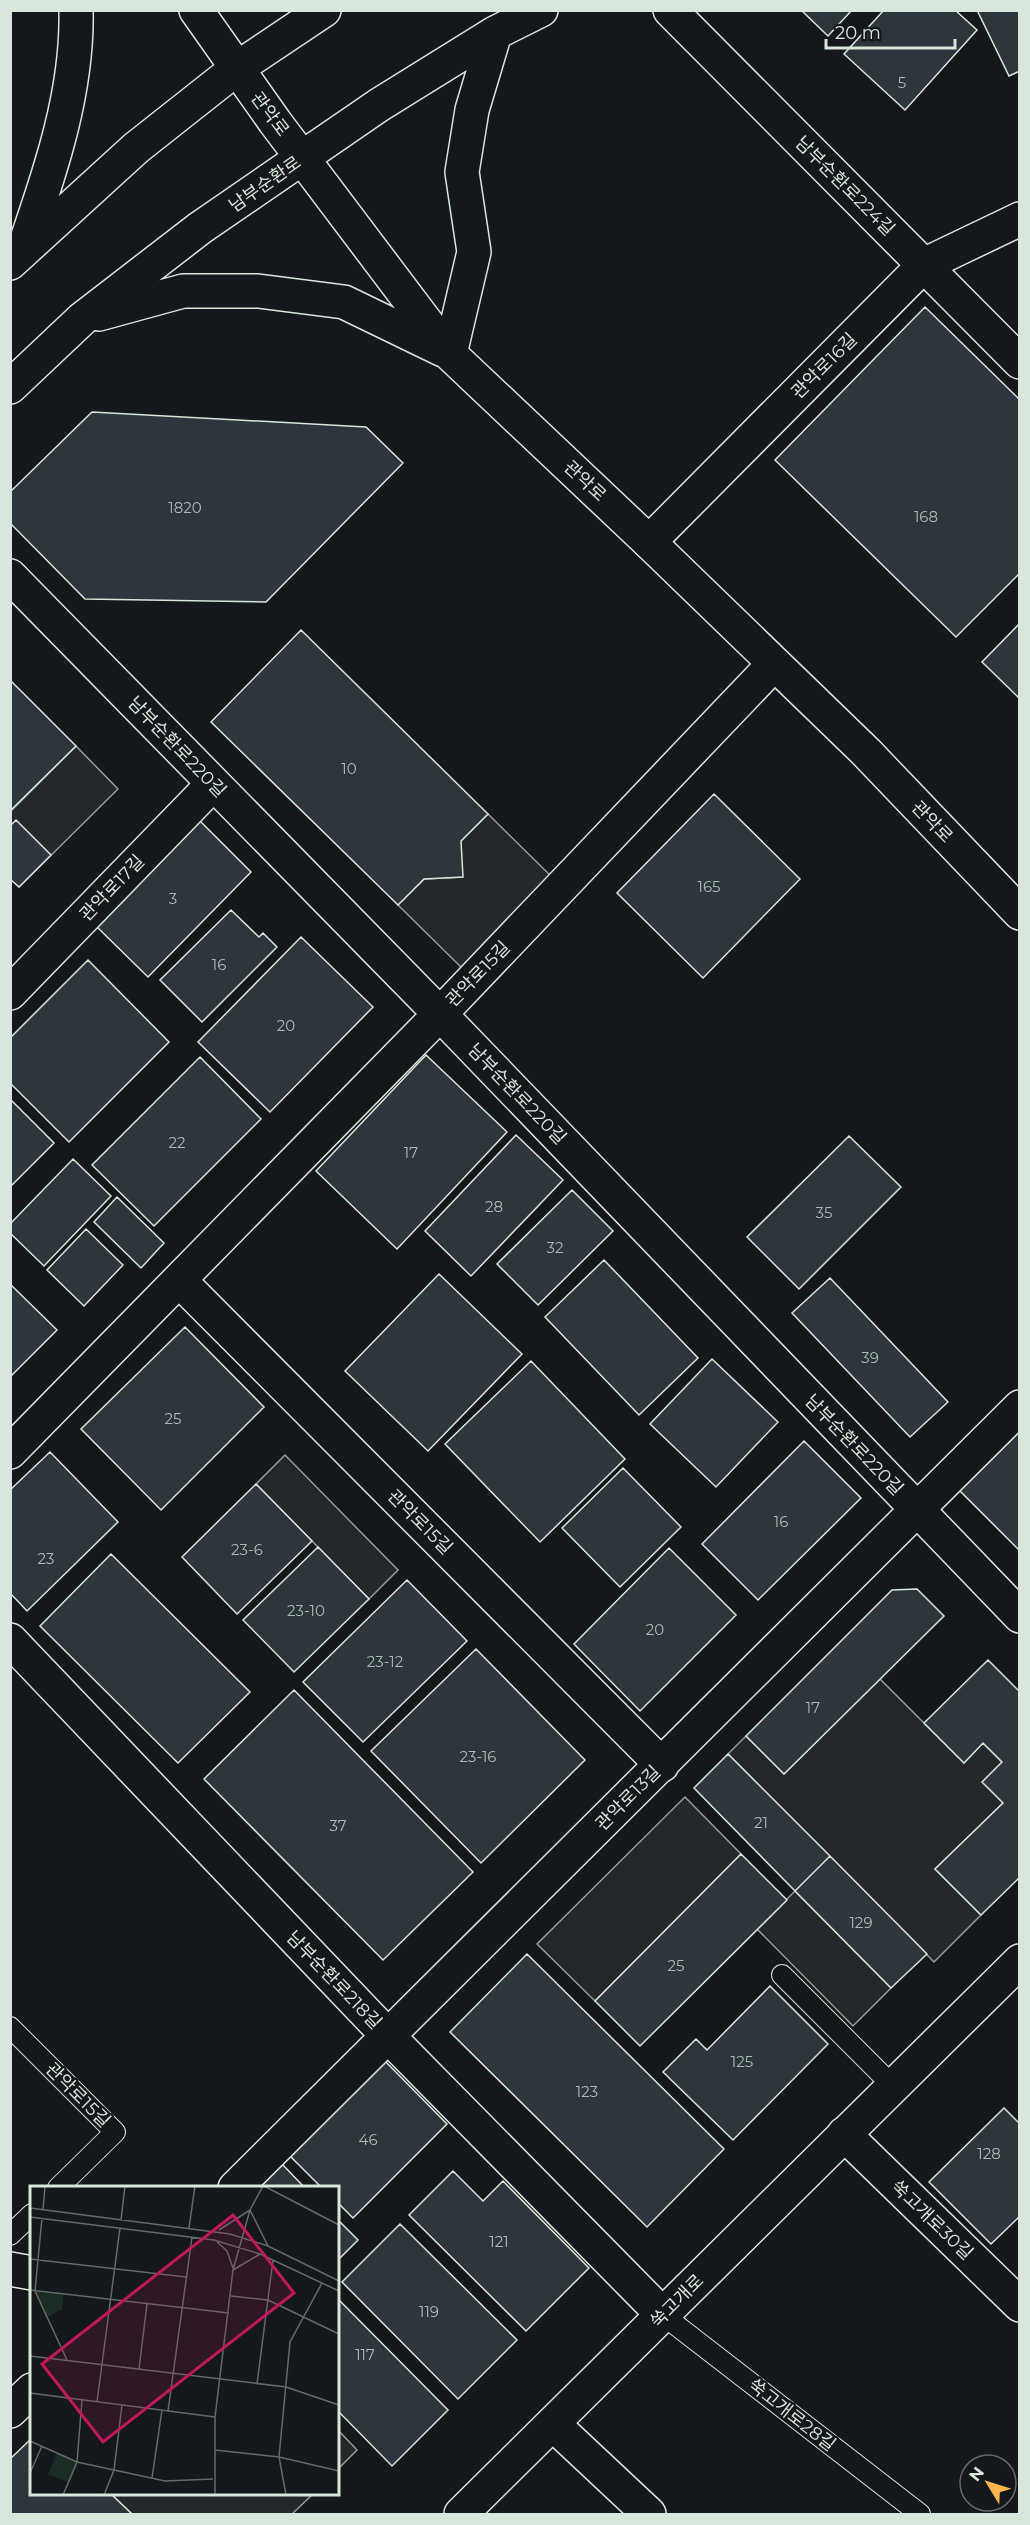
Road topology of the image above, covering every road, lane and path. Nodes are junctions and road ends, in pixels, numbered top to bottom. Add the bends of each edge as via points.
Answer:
1 (76, 10) edge
2 (196, 10) edge
3 (324, 10) edge
4 (541, 10) edge
5 (670, 10) edge
6 (495, 33) junction
7 (236, 69) junction
8 (303, 157) junction
9 (1020, 219) edge
10 (17, 255) edge
11 (924, 265) junction
12 (82, 319) junction
13 (450, 354) junction
14 (1020, 362) edge
15 (10, 387) edge
16 (649, 542) junction
17 (10, 576) edge
18 (774, 664) junction
19 (213, 784) junction
20 (1020, 913) edge
21 (10, 993) edge
22 (440, 1014) junction
23 (179, 1280) junction
24 (1020, 1407) edge
25 (10, 1452) edge
26 (916, 1509) junction
27 (1020, 1616) edge
28 (10, 1640) edge
29 (662, 1765) junction
30 (1020, 1961) edge
31 (782, 1976) dead end
32 (10, 2027) edge
33 (388, 2036) junction
34 (893, 2086) junction
35 (844, 2134) junction
36 (59, 2186) edge
37 (236, 2186) edge
38 (30, 2216) edge
39 (10, 2235) edge
40 (10, 2269) edge
41 (30, 2273) edge
42 (1020, 2305) edge
43 (663, 2315) junction
44 (30, 2392) edge
45 (10, 2411) edge
46 (553, 2424) junction
47 (461, 2514) edge
48 (649, 2514) edge
49 (920, 2514) edge

1 - 10 street via 67,99 52,166
2 - 7 street, 관악로
3 - 7 street
4 - 6 street, 남부순환로
5 - 11 street, 남부순환로224길
6 - 8 street, 남부순환로
6 - 13 street via 472,110 462,172 474,252
7 - 8 street, 관악로
7 - 10 street via 136,148
8 - 12 street, 남부순환로 via 200,228
8 - 13 street, 관악로
9 - 11 street, 관악로16길
11 - 14 street, 남부순환로224길
11 - 16 street, 관악로16길
12 - 13 street via 183,291 258,291 344,302
12 - 15 street, 남부순환로
13 - 16 street, 관악로
16 - 18 street, 관악로
17 - 19 street, 남부순환로220길
18 - 20 street, 관악로 via 866,752
18 - 22 street, 관악로15길
19 - 21 street, 관악로17길
19 - 22 street, 남부순환로220길
22 - 23 street, 관악로15길
22 - 26 street, 남부순환로220길
23 - 25 street, 관악로15길
23 - 29 street, 관악로15길
24 - 26 street, 관악로13길
26 - 27 street, 남부순환로220길
26 - 29 street, 관악로13길
28 - 33 street, 남부순환로218길
29 - 33 street, 관악로13길
30 - 34 street, 쑥고개로
31 - 34 lane
32 - 36 lane, 관악로15길 via 115,2132
33 - 37 street, 관악로13길
33 - 43 street, 남부순환로218길
34 - 35 street, 쑥고개로
35 - 42 street, 쑥고개로30길
35 - 43 street, 쑥고개로
38 - 39 lane
40 - 41 street
43 - 46 street, 쑥고개로
43 - 49 lane, 쑥고개로28길
44 - 45 street
46 - 47 street, 쑥고개로
46 - 48 street

